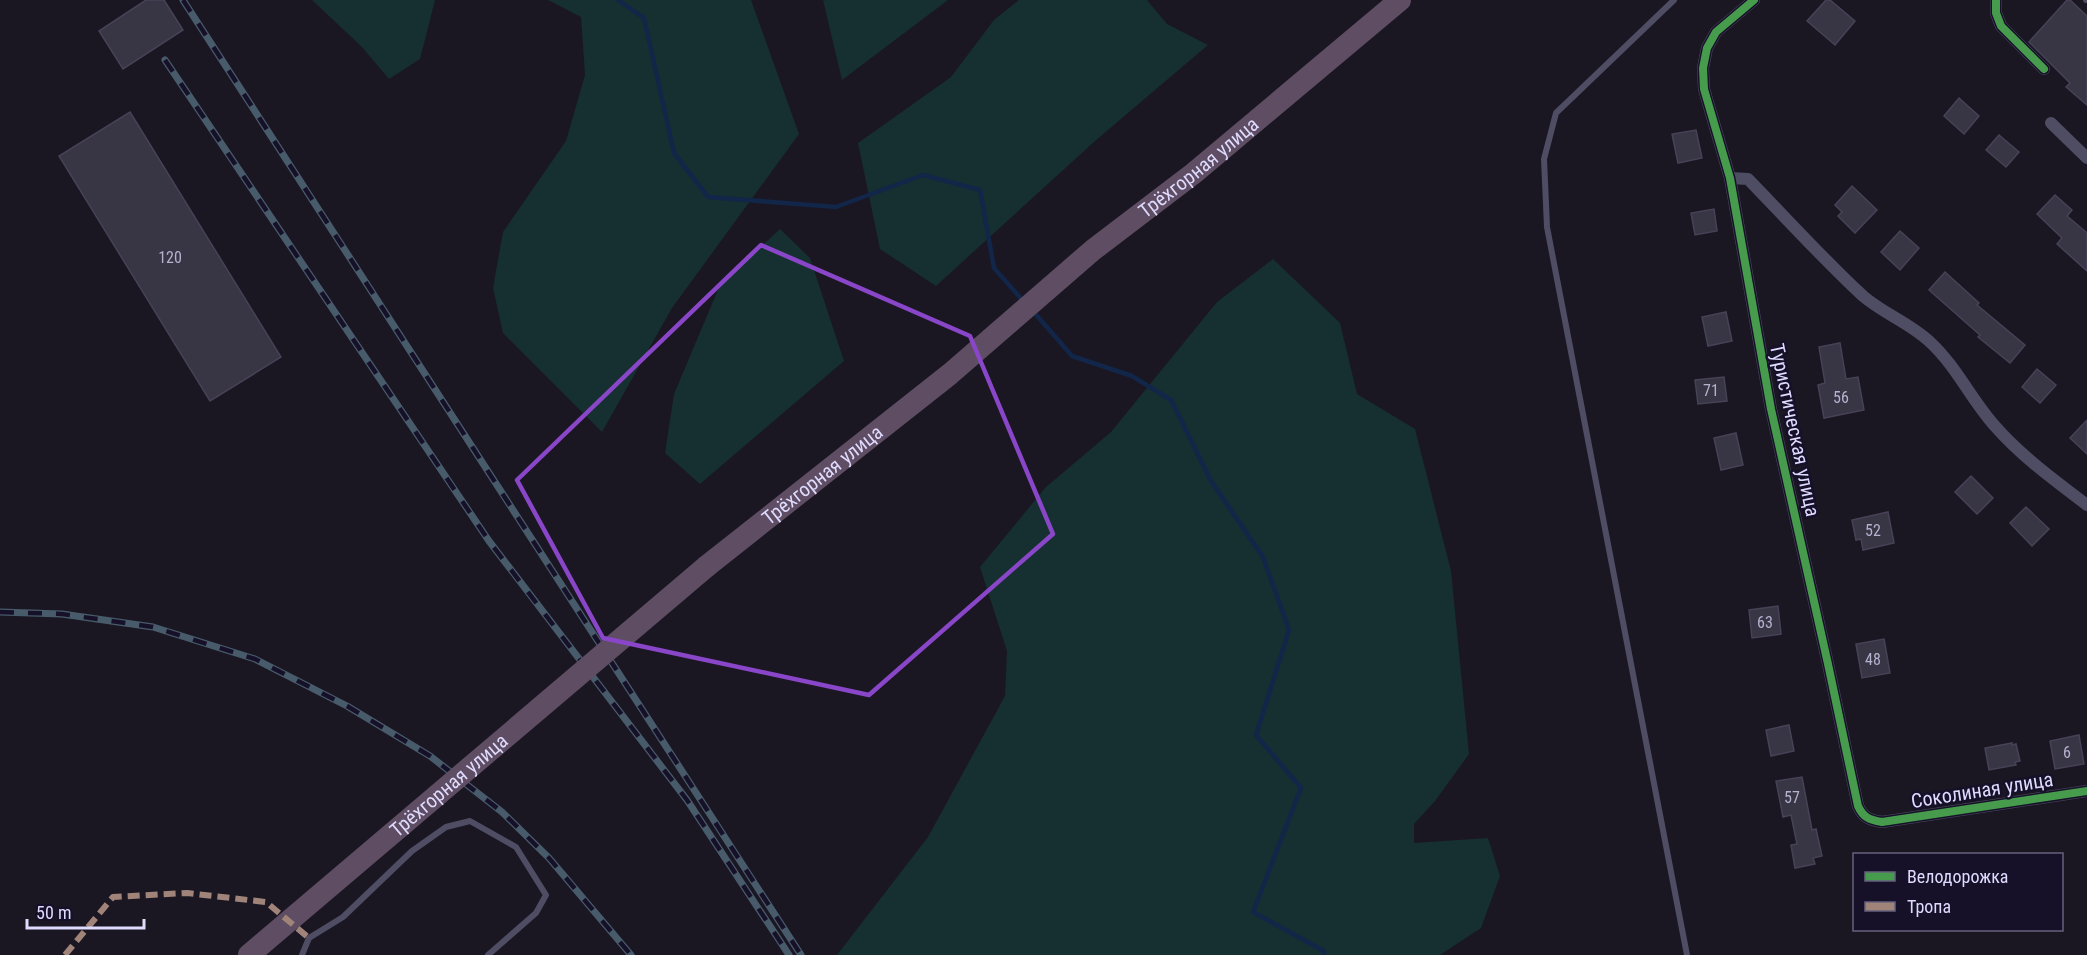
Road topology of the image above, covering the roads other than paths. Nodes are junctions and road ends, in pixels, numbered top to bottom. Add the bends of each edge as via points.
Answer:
1 (1400, 0) edge
2 (1674, 0) edge
3 (1754, 0) edge
4 (1996, 0) edge
5 (2044, 69) dead end
6 (2050, 123) dead end
7 (2087, 158) edge
8 (1730, 177) junction
9 (2087, 505) edge
10 (2087, 791) edge
11 (1882, 822) joint
12 (249, 955) edge
13 (303, 955) edge
14 (488, 955) edge
15 (1687, 955) edge

1 - 12 highway, Трёхгорная улица, bridge via 1194,173 1093,250 950,374 706,566
2 - 15 lane via 1556,113 1544,159 1547,227
3 - 8 street, Туристическая улица via 1716,32 1707,48 1703,68 1704,89
4 - 5 street via 2001,26
6 - 7 street
8 - 9 street via 1748,179 1864,296 1931,342 2013,445
8 - 11 street, Туристическая улица via 1771,409 1854,793 1863,815
10 - 11 street, Соколиная улица
13 - 14 lane via 309,938 343,917 412,851 446,827 470,821 516,847 546,895 536,913

